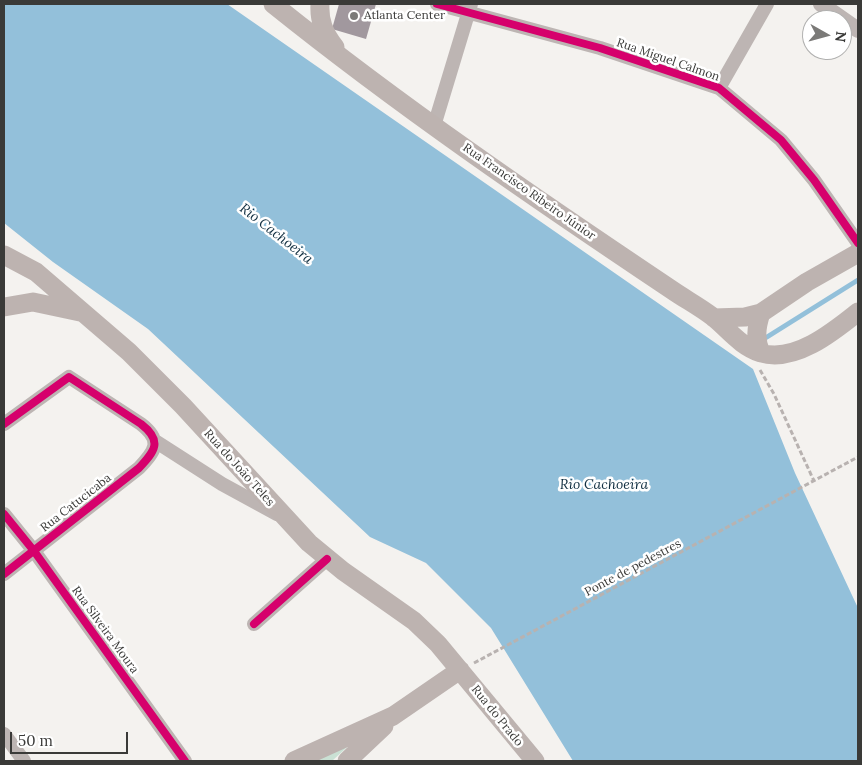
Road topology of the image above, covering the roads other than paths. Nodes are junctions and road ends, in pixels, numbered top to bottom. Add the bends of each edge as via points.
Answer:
1 (273, 4) edge
2 (320, 4) edge
3 (436, 4) edge
4 (768, 4) edge
5 (821, 4) edge
6 (469, 8) edge
7 (858, 30) edge
8 (346, 62) junction
9 (719, 88) junction
10 (434, 126) junction
11 (858, 243) edge
12 (858, 253) edge
13 (4, 255) edge
14 (4, 307) edge
15 (84, 312) junction
16 (858, 312) edge
17 (761, 313) junction
18 (714, 318) junction
19 (761, 353) junction
20 (4, 424) edge
21 (155, 441) junction
22 (4, 514) edge
23 (283, 517) junction
24 (34, 551) junction
25 (327, 559) junction
26 (4, 574) edge
27 (254, 624) dead end
28 (460, 670) junction
29 (393, 716) junction
30 (4, 734) edge
31 (24, 761) edge
32 (185, 761) edge
33 (294, 761) edge
34 (347, 761) edge
35 (535, 761) edge

1 - 8 main road, Rua Francisco Ribeiro Júnior
2 - 8 main road, Rua Francisco Ribeiro Júnior via 319,16 325,34
3 - 6 street, Rua Miguel Calmon
4 - 9 street
5 - 7 street
6 - 9 street, Rua Miguel Calmon
6 - 10 street
8 - 10 main road, Rua Francisco Ribeiro Júnior
9 - 11 street, Rua Miguel Calmon via 781,140
10 - 18 main road, Rua Francisco Ribeiro Júnior
12 - 17 main road
13 - 15 main road, Rua do João Teles via 36,272
14 - 15 main road via 33,302
15 - 23 main road, Rua do João Teles via 183,406
16 - 19 main road via 807,347 791,353
17 - 18 main road
17 - 19 main road via 756,325
18 - 19 main road, Rua Francisco Ribeiro Júnior via 732,337
20 - 21 street via 69,377 151,431
21 - 23 street via 222,484
21 - 24 street, Rua Catucicaba via 153,453 139,468
22 - 24 street, Rua Silveira Moura
23 - 25 main road, Rua do João Teles
24 - 26 street, Rua Catucicaba
24 - 32 street, Rua Silveira Moura
25 - 27 street
25 - 28 main road, Rua do João Teles via 414,621
28 - 29 main road
28 - 35 main road, Rua do Prado
29 - 33 main road
29 - 34 main road
30 - 31 street

